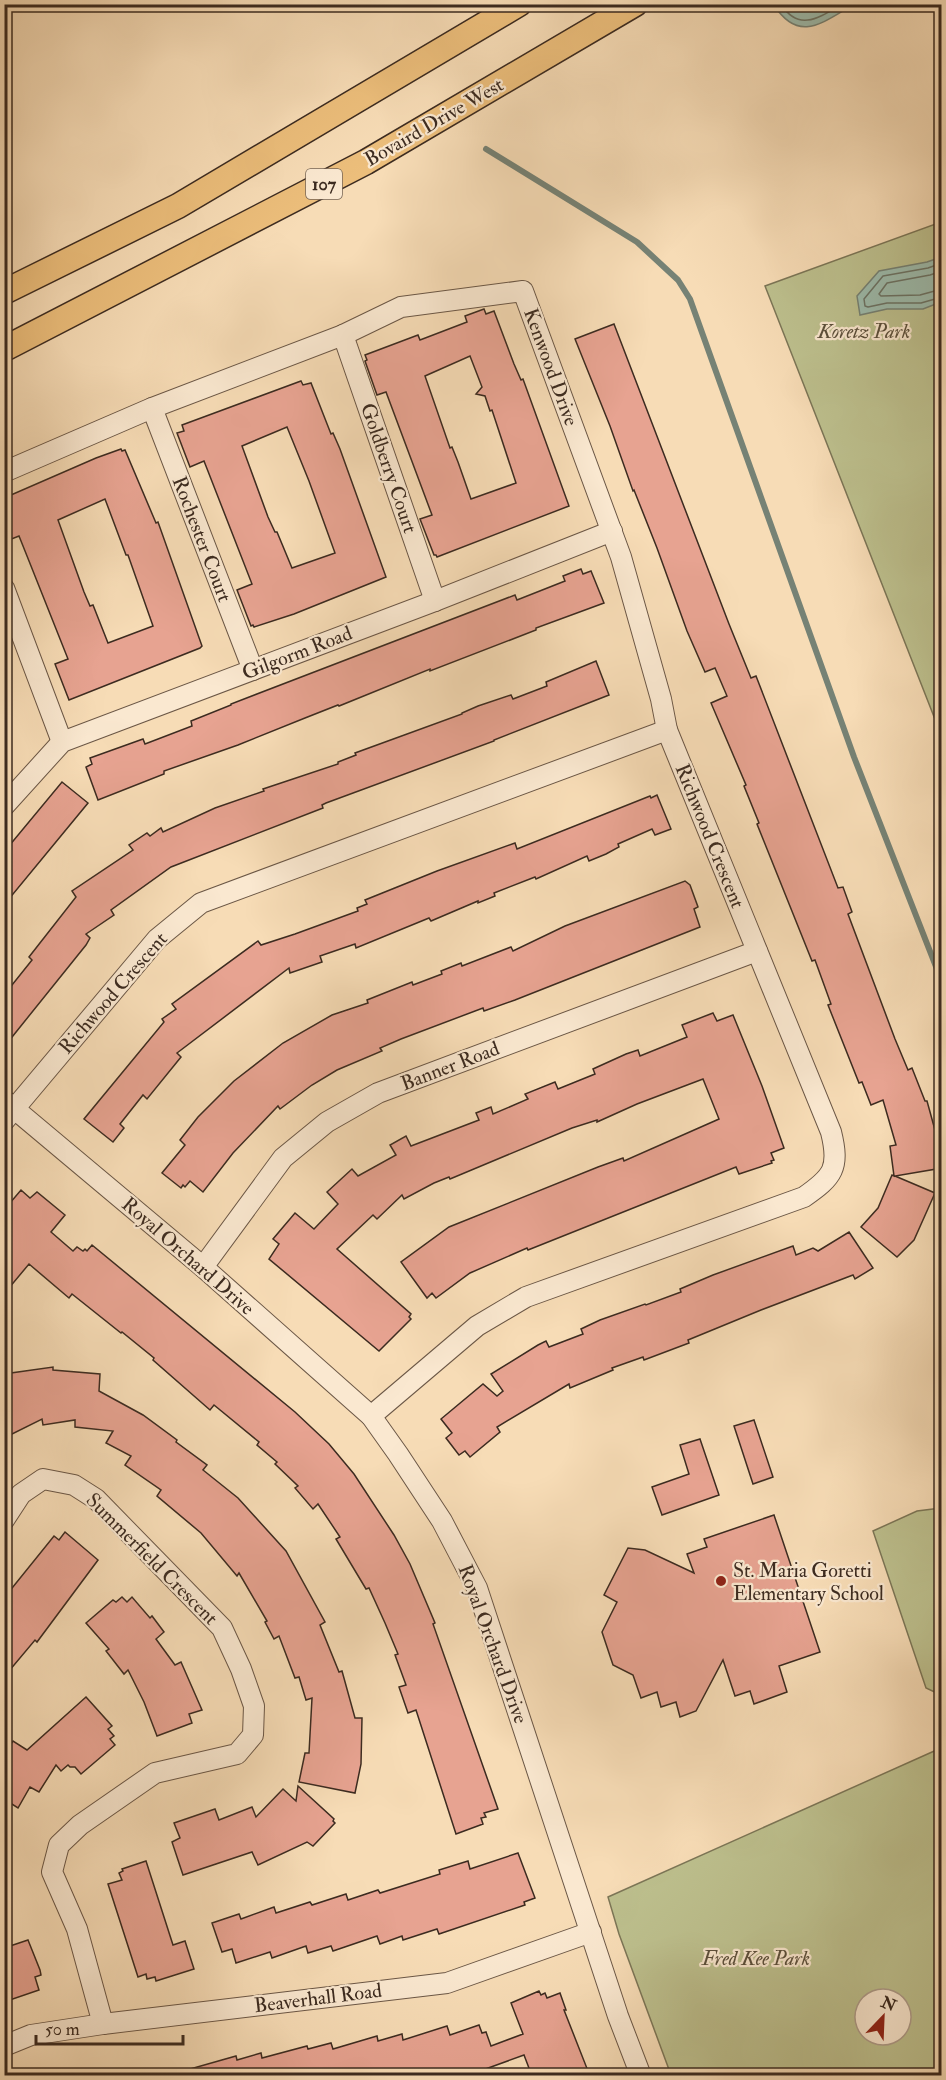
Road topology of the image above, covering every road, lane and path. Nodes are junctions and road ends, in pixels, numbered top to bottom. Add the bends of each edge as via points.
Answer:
1 (519, 4) edge
2 (635, 4) edge
3 (4, 292) edge
4 (343, 335) junction
5 (4, 349) edge
6 (152, 408) junction
7 (4, 472) edge
8 (612, 531) junction
9 (4, 588) edge
10 (435, 601) junction
11 (253, 670) junction
12 (667, 730) junction
13 (62, 742) junction
14 (4, 806) edge
15 (757, 951) junction
16 (8, 1110) edge
17 (203, 1267) junction
18 (371, 1416) junction
19 (4, 1520) edge
20 (591, 1932) junction
21 (104, 2024) junction
22 (4, 2046) edge
23 (642, 2076) edge

1 - 3 main road via 178,206
2 - 5 main road, Bovaird Drive West / 107 via 366,162
4 - 6 street, Kenwood Drive
4 - 8 street, Kenwood Drive via 401,307 523,291
4 - 10 street, Goldberry Court
6 - 7 street, Kenwood Drive
6 - 11 street, Rochester Court
8 - 10 street, Gilgorm Road
8 - 12 street, Kenwood Drive
9 - 13 street
10 - 11 street, Gilgorm Road
11 - 13 street, Gilgorm Road
12 - 15 street, Richwood Crescent
12 - 16 street, Richwood Crescent via 201,903 157,939
13 - 14 street, Gilgorm Road
15 - 17 street, Banner Road via 378,1093 327,1122 283,1158
15 - 18 street, Richwood Crescent via 831,1132 836,1151 833,1171 804,1197 526,1297 477,1326
16 - 17 street, Royal Orchard Drive
17 - 18 street, Royal Orchard Drive
18 - 20 street, Royal Orchard Drive via 442,1521 477,1588
19 - 21 street, Summerfield Crescent via 21,1494 43,1479 74,1485 96,1499 222,1628 254,1706 253,1735 237,1754 155,1773 80,1825 59,1845 52,1872 77,1929
20 - 21 street, Beaverhall Road via 447,1983
20 - 23 street, Royal Orchard Drive
21 - 22 street, Beaverhall Road via 32,2035

